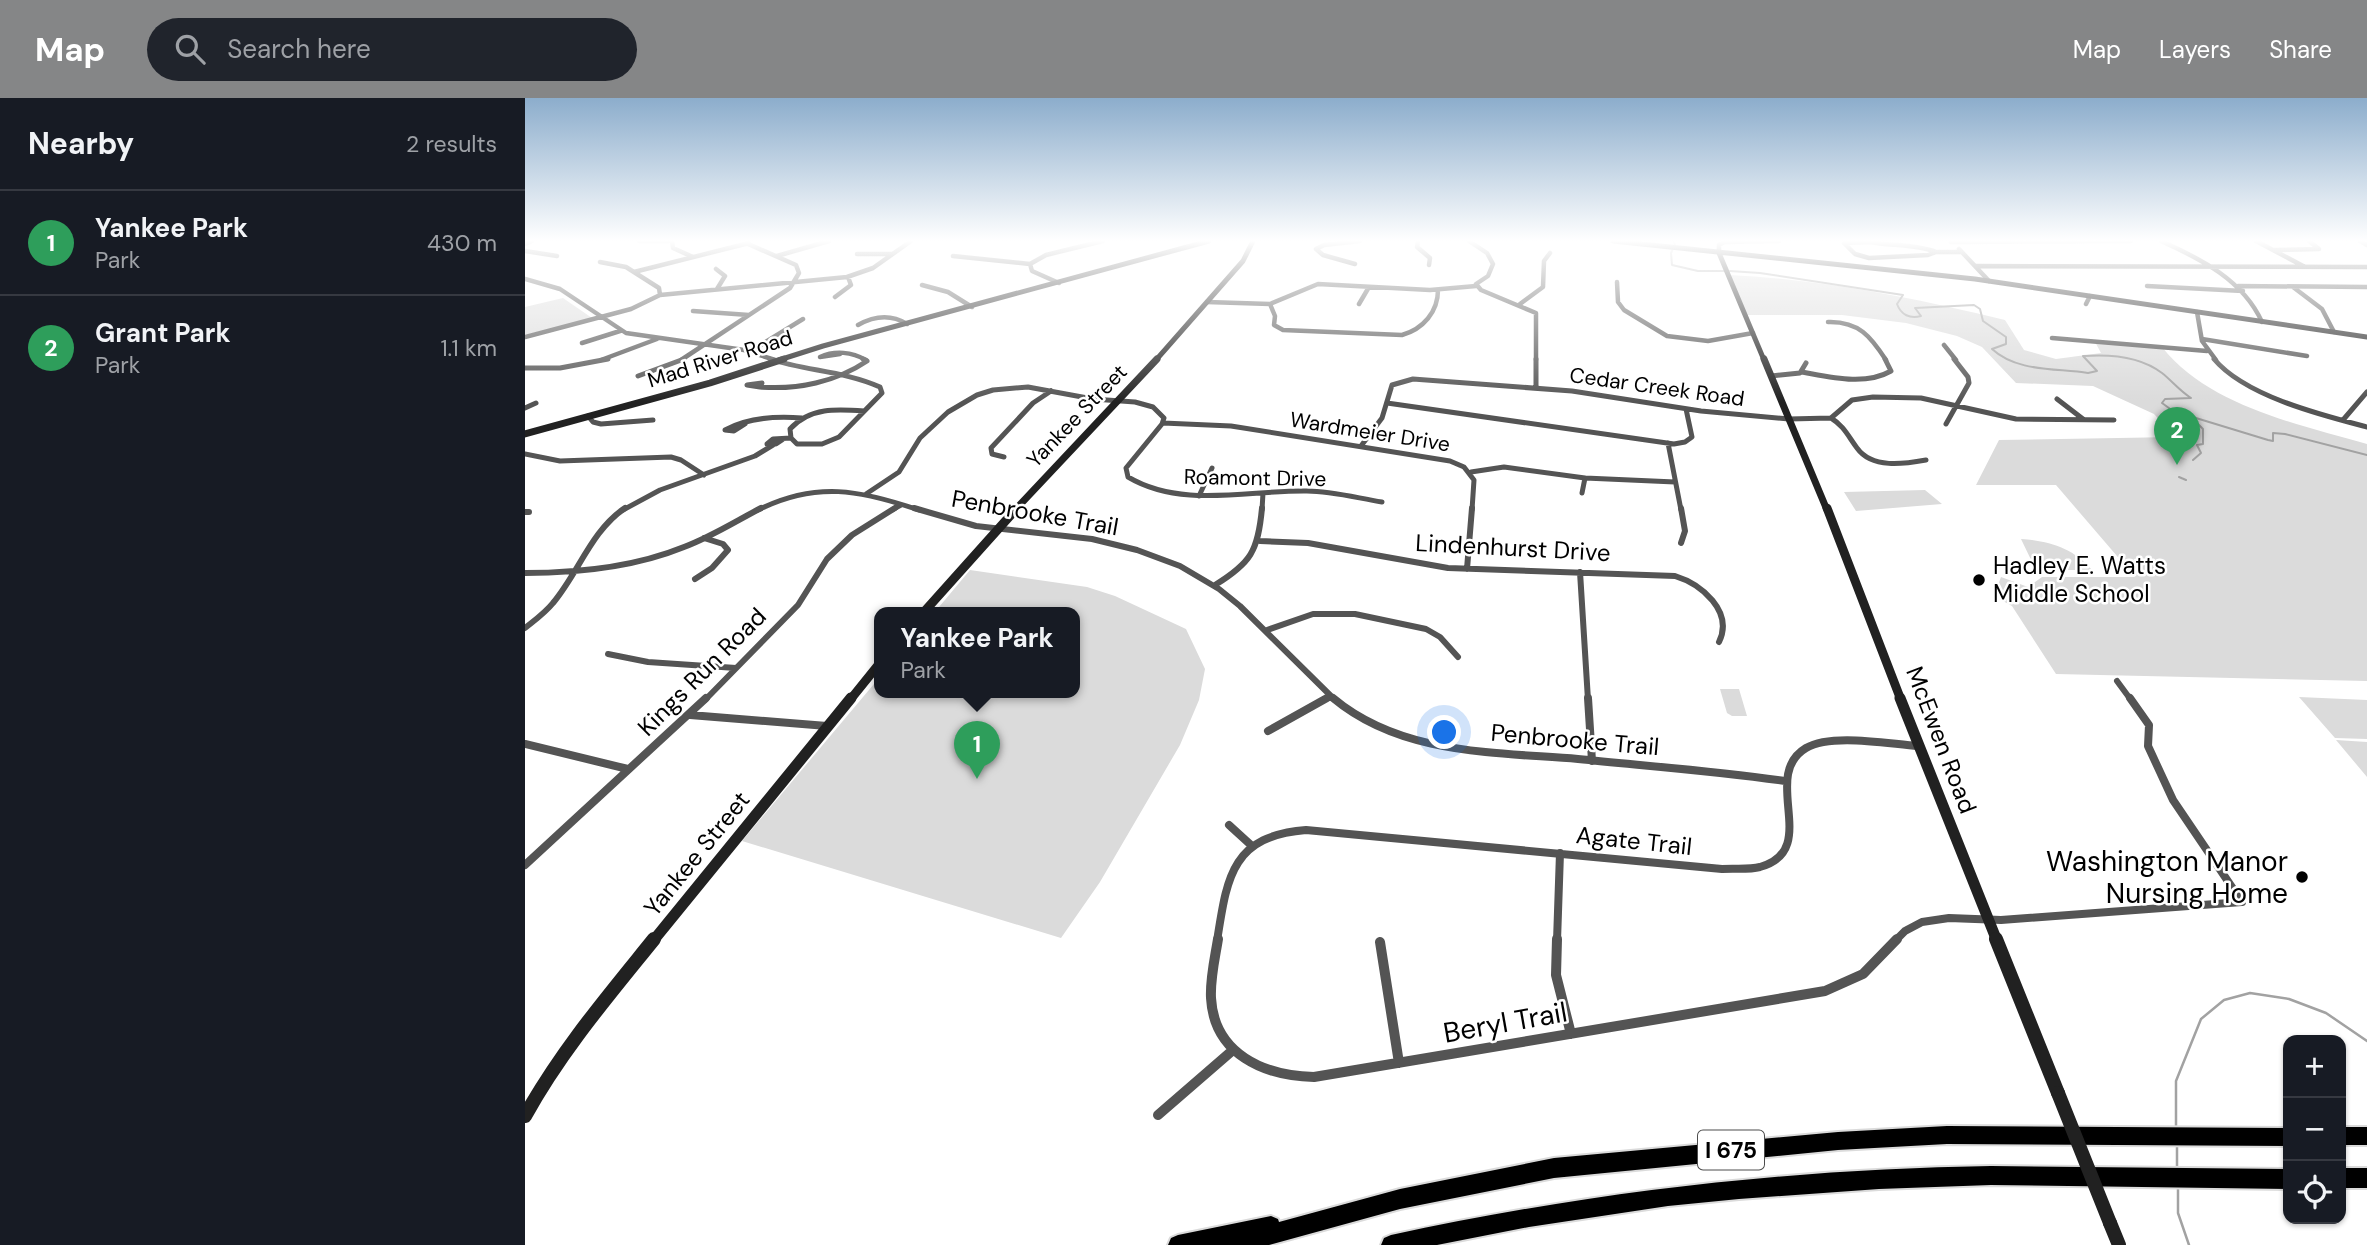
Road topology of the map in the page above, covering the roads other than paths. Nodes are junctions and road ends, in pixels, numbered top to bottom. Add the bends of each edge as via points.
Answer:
1 (569, 295) edge
2 (660, 295) joint
3 (664, 295) edge
4 (783, 295) edge
5 (838, 295) edge
6 (952, 295) edge
7 (1017, 295) edge
8 (1213, 295) edge
9 (1295, 295) edge
10 (1365, 295) edge
11 (1438, 295) edge
12 (1486, 295) edge
13 (1534, 295) edge
14 (1618, 295) edge
15 (1737, 295) edge
16 (2079, 295) edge
17 (2247, 295) edge
18 (2303, 295) edge
19 (2089, 296) junction
20 (835, 297) dead end
21 (1207, 302) junction
22 (1270, 304) junction
23 (1359, 304) dead end
24 (1520, 304) junction
25 (2086, 304) dead end
26 (972, 307) junction
27 (693, 311) dead end
28 (2197, 312) junction
29 (750, 315) junction
30 (600, 317) junction
31 (803, 319) dead end
32 (1828, 322) dead end
33 (2262, 322) junction
34 (858, 324) dead end
35 (907, 324) junction
36 (621, 331) junction
37 (1753, 332) junction
38 (2334, 332) junction
39 (525, 337) edge
40 (2367, 337) edge
41 (2052, 338) dead end
42 (657, 339) junction
43 (2202, 339) junction
44 (582, 343) dead end
45 (705, 345) junction
46 (1944, 345) dead end
47 (750, 351) junction
48 (2207, 351) junction
49 (840, 354) dead end
50 (2307, 356) dead end
51 (775, 362) junction
52 (1806, 363) dead end
53 (525, 368) edge
54 (1802, 372) junction
55 (842, 373) junction
56 (638, 376) dead end
57 (1771, 376) junction
58 (760, 387) dead end
59 (1536, 388) junction
60 (1052, 390) junction
61 (2367, 392) edge
62 (2057, 399) dead end
63 (1118, 402) junction
64 (536, 403) dead end
65 (1387, 403) junction
66 (1957, 407) junction
67 (525, 408) edge
68 (1686, 409) junction
69 (864, 411) junction
70 (588, 415) junction
71 (803, 418) junction
72 (1831, 418) junction
73 (1789, 419) junction
74 (2084, 419) junction
75 (653, 420) dead end
76 (2114, 420) dead end
77 (2343, 420) junction
78 (1163, 423) junction
79 (745, 424) dead end
80 (1946, 424) dead end
81 (2367, 427) edge
82 (525, 434) edge
83 (791, 438) junction
84 (1668, 443) junction
85 (1361, 446) junction
86 (525, 454) edge
87 (536, 457) junction
88 (1004, 457) dead end
89 (1926, 460) dead end
90 (525, 462) edge
91 (1212, 468) dead end
92 (1471, 472) junction
93 (704, 475) junction
94 (1585, 478) junction
95 (1675, 482) junction
96 (1263, 493) junction
97 (1582, 493) dead end
98 (866, 494) junction
99 (1199, 496) junction
100 (1382, 502) dead end
101 (901, 505) junction
102 (998, 528) junction
103 (704, 538) junction
104 (1260, 541) junction
105 (1681, 543) dead end
106 (577, 569) junction
107 (1467, 569) junction
108 (1580, 572) junction
109 (525, 573) edge
110 (695, 579) dead end
111 (1215, 586) junction
112 (928, 607) edge
113 (525, 628) edge
114 (1267, 630) junction
115 (1719, 642) dead end
116 (608, 654) dead end
117 (1458, 657) dead end
118 (736, 668) junction
119 (874, 670) edge
120 (2117, 681) dead end
121 (1329, 697) junction
122 (690, 715) junction
123 (828, 727) junction
124 (1268, 731) dead end
125 (525, 744) edge
126 (1918, 746) junction
127 (1592, 761) junction
128 (628, 769) junction
129 (1785, 781) junction
130 (1229, 825) dead end
131 (1252, 846) junction
132 (1560, 853) junction
133 (525, 865) edge
134 (1987, 919) junction
135 (1380, 942) dead end
136 (1571, 1034) junction
137 (1233, 1050) junction
138 (1399, 1063) junction
139 (1158, 1115) dead end
140 (525, 1116) edge
141 (2346, 1136) edge
142 (2367, 1136) edge
143 (2283, 1137) edge
144 (2233, 1138) joint
145 (2346, 1178) edge
146 (2367, 1178) edge
147 (2283, 1179) edge
148 (1331, 1216) junction
149 (1435, 1235) junction
150 (1178, 1245) edge
151 (1232, 1245) edge
152 (1391, 1245) edge
153 (1410, 1245) edge
154 (2119, 1245) edge

1 - 30 street
2 - 3 street
2 - 30 street via 644,305
4 - 29 street
5 - 20 street
6 - 26 street
7 - 26 street, Mad River Road
8 - 21 street, Yankee Street
9 - 22 street
10 - 23 street
11 - 22 street via 1437,306 1418,330 1402,335 1283,330 1274,325
12 - 24 street
13 - 24 street
14 - 37 street via 1624,310 1667,336 1708,341
15 - 37 street, McEwen Road
16 - 19 street
17 - 33 street
18 - 38 street via 2322,309
19 - 25 street
19 - 28 street
21 - 22 street
21 - 63 street, Yankee Street
24 - 59 street via 1533,310 1537,318
26 - 35 street, Mad River Road
27 - 29 street
28 - 33 street
28 - 43 street
29 - 45 street
30 - 36 street
30 - 39 street
31 - 47 street
32 - 54 street via 1845,322 1867,331 1891,371 1870,378
33 - 38 street
34 - 35 street via 887,317
35 - 51 street, Mad River Road
36 - 42 street
36 - 44 street
37 - 57 street, McEwen Road
38 - 40 street
41 - 48 street
42 - 45 street
42 - 53 street via 588,365
43 - 48 street
43 - 50 street
45 - 47 street
45 - 56 street via 677,362
46 - 66 street via 1969,380
47 - 51 street
48 - 77 street via 2224,368 2256,387
49 - 55 street via 867,359
51 - 55 street
51 - 70 street, Mad River Road
52 - 54 street
54 - 57 street
55 - 58 street via 802,386
55 - 69 street via 881,389 878,400
57 - 73 street, McEwen Road
59 - 65 street, Cedar Creek Road via 1406,379 1392,385
59 - 68 street, Cedar Creek Road
60 - 63 street
60 - 88 street via 1033,403 991,448 992,454
60 - 98 street via 1010,386 973,396 920,438 900,470
61 - 77 street
62 - 74 street
63 - 78 street via 1156,408
63 - 102 street, Yankee Street
64 - 67 street
65 - 84 street
65 - 85 street, Cedar Creek Road
66 - 72 street via 1915,398 1868,397 1849,402
66 - 74 street via 2016,419
66 - 80 street
68 - 73 street, Cedar Creek Road
68 - 84 street via 1692,437
69 - 71 street via 829,410
69 - 83 street via 833,440 804,445
70 - 75 street via 601,425
70 - 82 street, Mad River Road
71 - 79 street
71 - 83 street via 792,426
72 - 73 street, Cedar Creek Road
72 - 89 street via 1847,429 1860,453 1869,459
73 - 126 street, McEwen Road via 1850,564
74 - 76 street
77 - 81 street
78 - 85 street, Wardmeier Drive via 1231,426
78 - 99 street, Roamont Drive via 1128,465 1126,474 1139,484
83 - 93 street via 776,439 755,456
84 - 95 street
85 - 92 street, Wardmeier Drive via 1448,460
86 - 87 street
87 - 90 street
87 - 93 street via 567,461 671,457
91 - 99 street
92 - 94 street via 1504,467
92 - 107 street, Wardmeier Drive
93 - 106 street via 619,513 603,528
94 - 95 street
94 - 97 street
95 - 105 street via 1685,531
96 - 99 street, Roamont Drive
96 - 100 street, Roamont Drive via 1319,492
96 - 104 street
98 - 101 street, Penbrooke Trail
98 - 103 street, Penbrooke Trail via 836,490 789,496
101 - 102 street, Penbrooke Trail via 964,524
101 - 118 street, Kings Run Road via 827,558 802,600
102 - 111 street, Penbrooke Trail via 1057,533 1121,546 1168,562
102 - 112 street, Yankee Street
103 - 106 street, Penbrooke Trail via 644,560
103 - 110 street via 726,546 727,553
104 - 107 street, Lindenhurst Drive via 1308,543
104 - 111 street via 1245,564
106 - 109 street, Penbrooke Trail
106 - 113 street via 553,606
107 - 108 street, Lindenhurst Drive
108 - 115 street, Lindenhurst Drive via 1659,574 1697,584 1718,606 1723,629
108 - 127 street
111 - 114 street, Penbrooke Trail
114 - 117 street via 1303,616 1346,613 1426,629
114 - 121 street, Penbrooke Trail
116 - 118 street via 648,662
118 - 122 street, Kings Run Road
119 - 123 street, Yankee Street
120 - 134 street, Beryl Trail via 2149,725 2148,746 2173,800 2242,902
121 - 124 street
121 - 127 street, Penbrooke Trail via 1373,725 1419,741
122 - 123 street
122 - 128 street, Kings Run Road
123 - 140 street, Yankee Street via 572,1041
125 - 128 street
126 - 129 street via 1839,743 1808,747 1790,761
126 - 134 street, McEwen Road
127 - 129 street, Penbrooke Trail
128 - 133 street, Kings Run Road
129 - 132 street, Agate Trail via 1791,837 1785,850 1766,864 1722,869
130 - 131 street
131 - 132 street, Agate Trail via 1272,836 1306,830
131 - 137 street, Beryl Trail via 1227,881 1212,977 1213,1016
132 - 136 street via 1556,975
134 - 136 street, Beryl Trail via 1937,919 1913,926 1863,974 1825,991
134 - 154 street, McEwen Road, bridge
135 - 138 street
136 - 138 street, Beryl Trail
137 - 138 street, Beryl Trail via 1260,1069 1300,1078
137 - 139 street
141 - 142 highway
143 - 144 highway, I 675
144 - 148 highway, I 675 via 1947,1135 1736,1150 1554,1168
145 - 146 highway
147 - 149 highway, I 675 via 1951,1176 1789,1186 1656,1198
148 - 150 highway
148 - 151 highway, I 675
149 - 152 highway, I 675
149 - 153 highway

